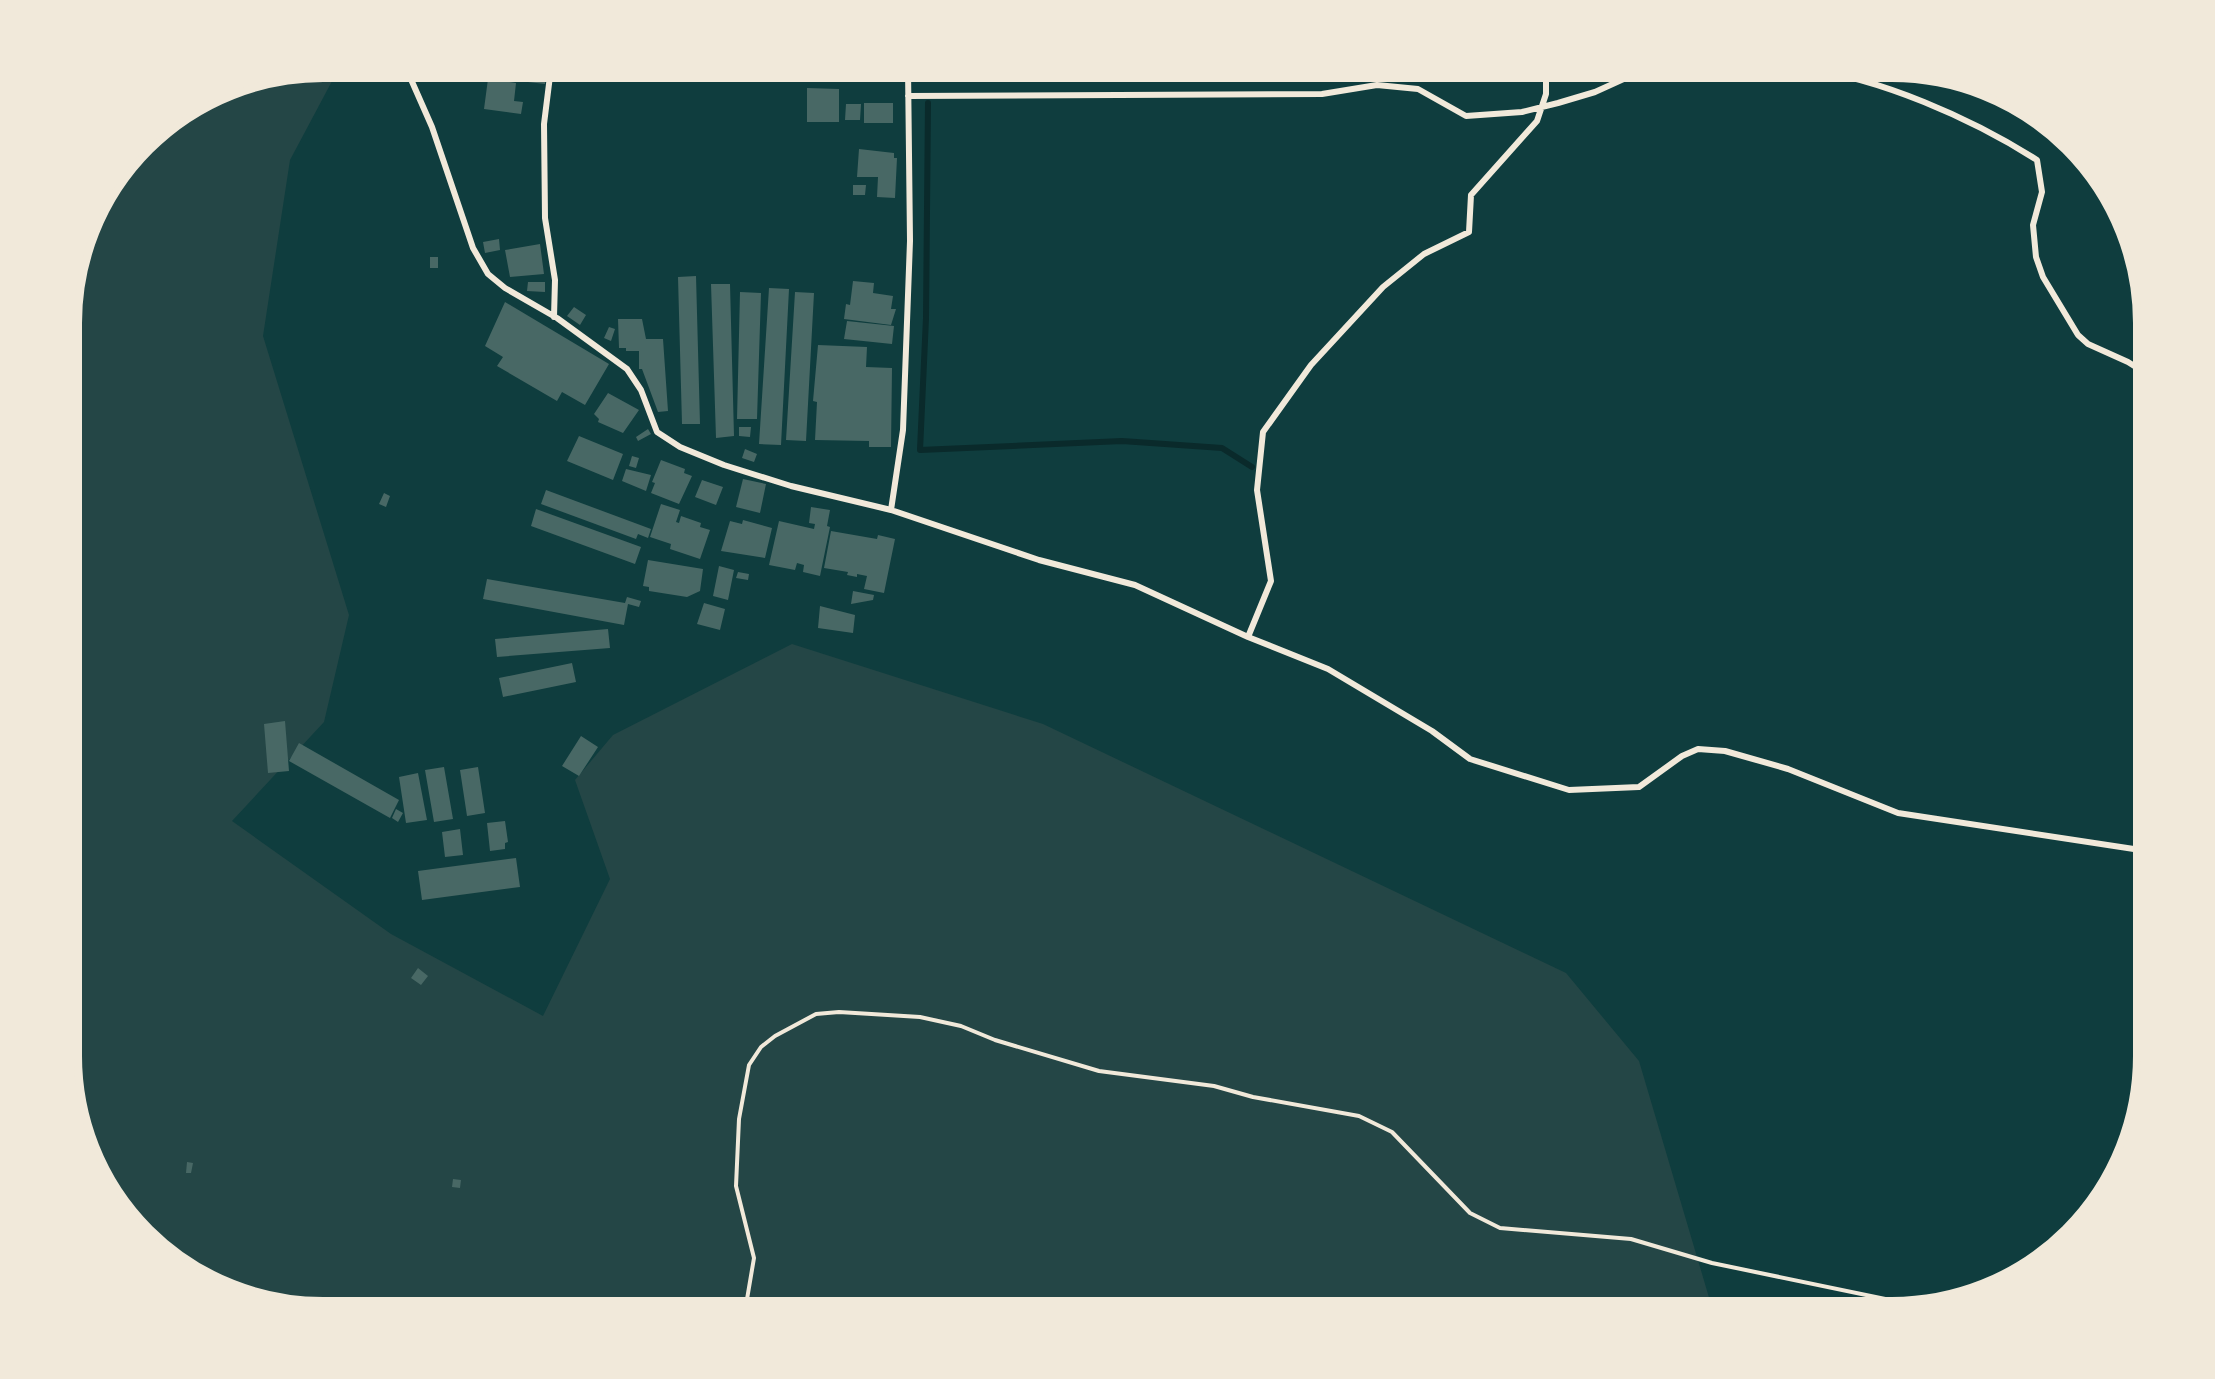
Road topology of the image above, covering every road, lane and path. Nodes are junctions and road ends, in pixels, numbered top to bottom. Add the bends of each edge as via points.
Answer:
1 (410, 78) edge
2 (550, 78) edge
3 (908, 78) edge
4 (1545, 78) edge
5 (1626, 78) edge
6 (1848, 78) edge
7 (908, 96) junction
8 (1544, 105) junction
9 (554, 317) junction
10 (2137, 368) edge
11 (891, 510) junction
12 (1248, 638) junction
13 (2137, 849) edge
14 (747, 1301) edge
15 (1897, 1301) edge

1 - 9 street via 432,127 473,248 488,274
2 - 9 street via 544,124 545,218 555,280
3 - 7 street
4 - 8 street
5 - 8 street via 1595,92
6 - 10 street via 1958,116 2037,160 2042,192 2033,225 2036,257 2043,277 2078,335 2088,344
7 - 8 street via 1322,94 1377,85 1418,89 1466,116
7 - 11 street via 910,241 903,418
8 - 12 street via 1537,121 1471,195 1468,232 1424,254 1383,287 1311,365 1263,432 1257,490 1271,580
9 - 11 street via 627,369 641,390 657,432 680,447 791,486
11 - 12 street via 1039,560 1135,585
12 - 13 street via 1328,669 1432,730 1470,759 1569,790 1639,787 1698,748 1725,751 1788,769 1898,813
14 - 15 path via 754,1258 736,1186 739,1119 749,1065 761,1047 775,1036 816,1014 839,1012 920,1017 1099,1071 1214,1086 1359,1116 1392,1132 1470,1212 1500,1228 1631,1239 1712,1263

